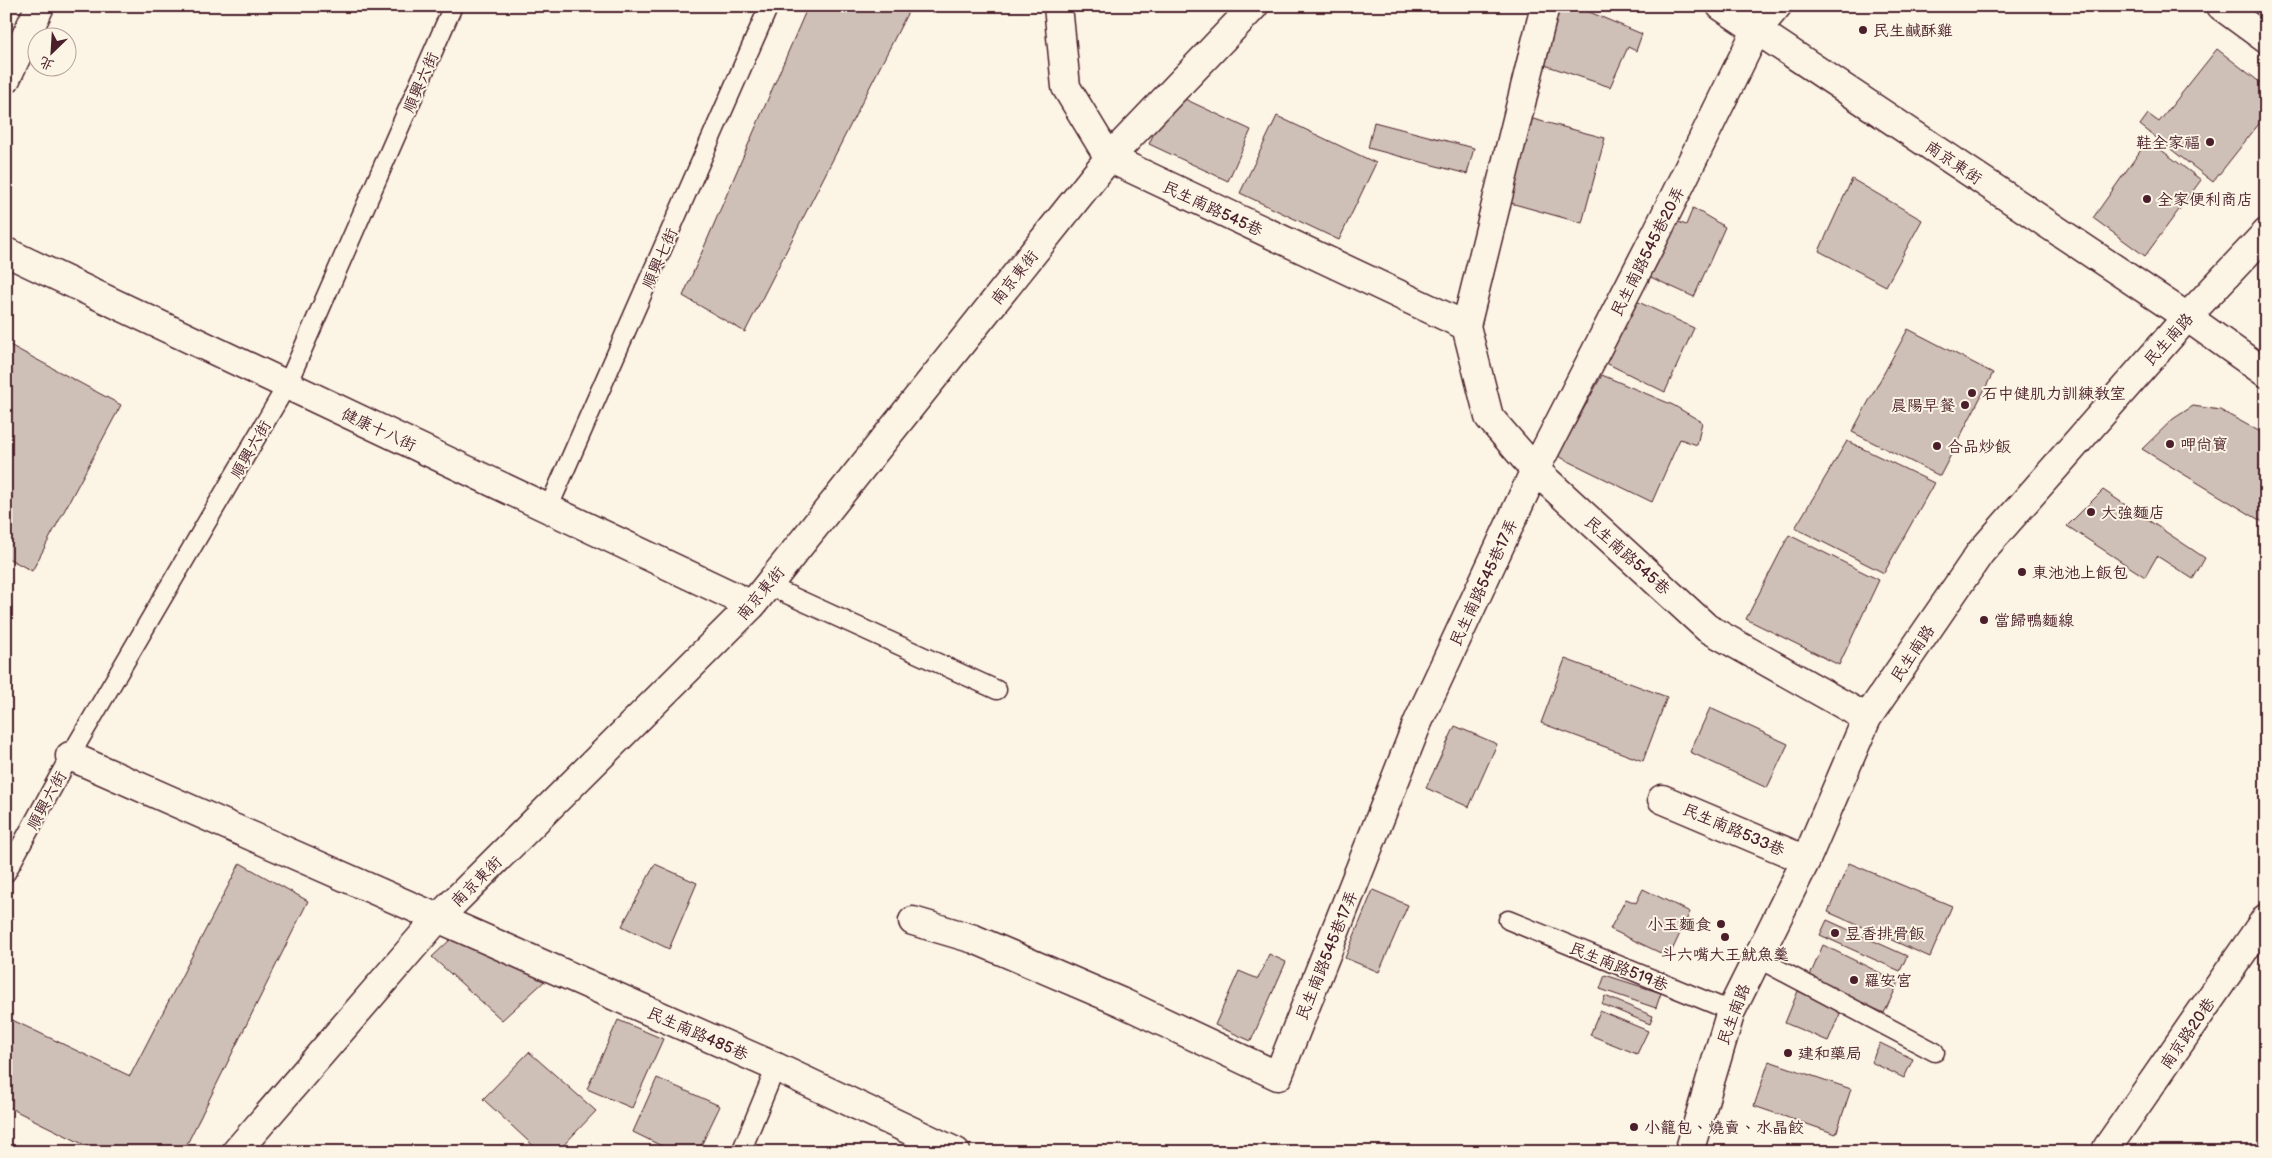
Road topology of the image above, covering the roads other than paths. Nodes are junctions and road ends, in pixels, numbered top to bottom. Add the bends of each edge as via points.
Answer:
1 (40, 6) edge
2 (453, 6) edge
3 (769, 6) edge
4 (1058, 6) edge
5 (1254, 6) edge
6 (1545, 6) edge
7 (1721, 6) edge
8 (1777, 6) edge
9 (2221, 6) edge
10 (1756, 31) junction
11 (2266, 39) edge
12 (6, 79) edge
13 (1109, 158) junction
14 (2266, 233) edge
15 (6, 252) edge
16 (2187, 317) junction
17 (1466, 326) junction
18 (2266, 373) edge
19 (287, 385) junction
20 (1535, 470) junction
21 (548, 509) junction
22 (760, 595) junction
23 (997, 690) dead end
24 (1867, 718) junction
25 (70, 756) junction
26 (1662, 799) dead end
27 (1806, 860) junction
28 (6, 873) edge
29 (2266, 918) edge
30 (437, 919) junction
31 (1508, 920) dead end
32 (913, 921) dead end
33 (1757, 958) junction
34 (1730, 1011) junction
35 (1935, 1052) dead end
36 (776, 1067) junction
37 (2108, 1148) dead end
38 (236, 1152) edge
39 (741, 1152) edge
40 (956, 1152) edge
41 (1689, 1152) edge

1 - 12 street
2 - 19 lane, 順興六街
3 - 21 lane, 順興七街
4 - 13 street via 1066,87
5 - 13 street, 南京東街
6 - 17 street, 民生南路545巷
7 - 10 street, 南京東街
8 - 10 street, 民生南路545巷20弄
9 - 11 street
10 - 16 street, 南京東街
10 - 20 street, 民生南路545巷20弄
13 - 17 street, 民生南路545巷
13 - 22 street, 南京東街
14 - 16 street, 民生南路
15 - 19 street, 健康十八街
16 - 18 street, 南京東街
16 - 24 street, 民生南路 via 1980,553
17 - 20 street, 民生南路545巷 via 1489,417
19 - 21 street, 健康十八街
19 - 25 lane, 順興六街
20 - 24 street, 民生南路545巷 via 1707,628
20 - 32 street, 民生南路545巷17弄 via 1418,722 1278,1076 1120,1002 983,943
21 - 22 street, 健康十八街
22 - 23 lane
22 - 30 street, 南京東街
24 - 27 street, 民生南路
25 - 28 lane, 順興六街
25 - 30 street, 民生南路485巷
26 - 27 street, 民生南路533巷
27 - 33 street, 民生南路
29 - 37 street, 南京路20巷
30 - 36 street, 民生南路485巷
30 - 38 street, 南京東街
31 - 34 lane, 民生南路519巷
33 - 34 street, 民生南路
33 - 35 lane
34 - 41 street, 民生南路
36 - 39 lane
36 - 40 street, 民生南路485巷

